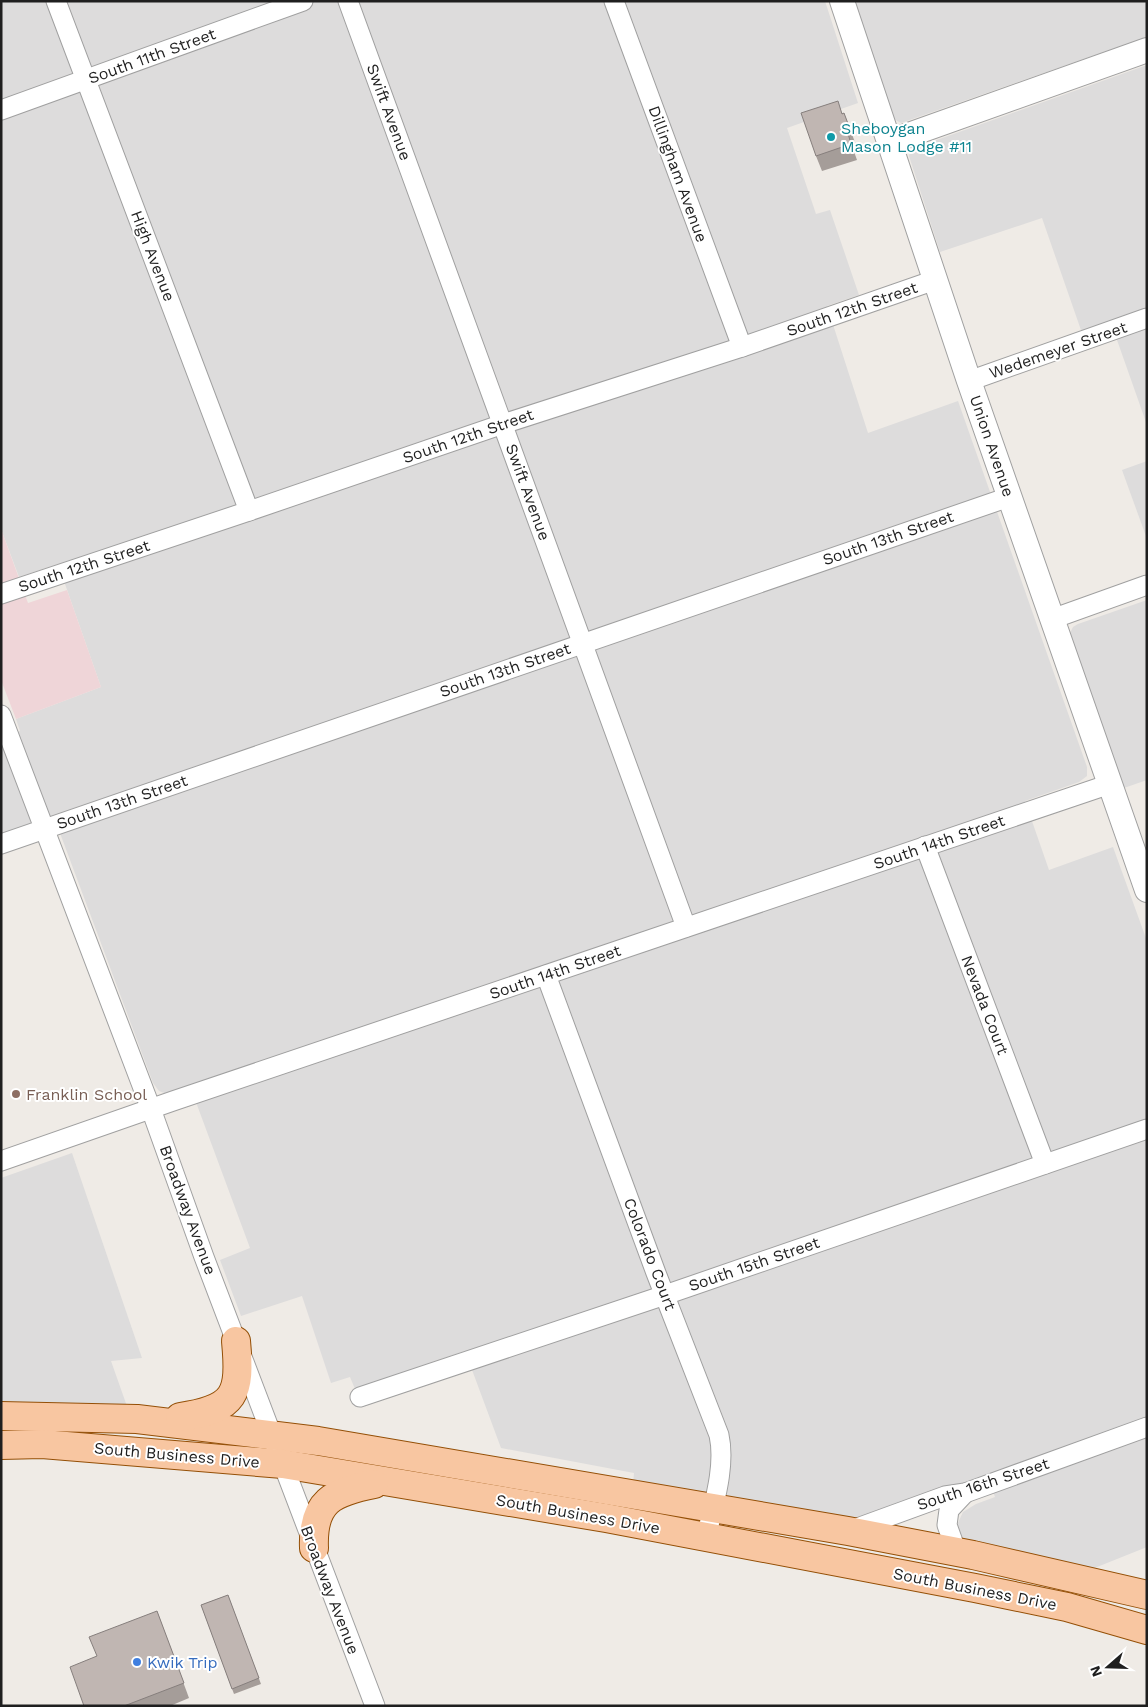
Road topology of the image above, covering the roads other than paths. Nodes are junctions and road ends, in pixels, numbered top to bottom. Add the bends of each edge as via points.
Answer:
1 (56, 1) edge
2 (303, 1) edge
3 (348, 1) edge
4 (614, 1) edge
5 (842, 1) edge
6 (1147, 50) edge
7 (86, 80) junction
8 (1, 110) edge
9 (890, 142) junction
10 (935, 280) junction
11 (1147, 318) edge
12 (742, 347) junction
13 (969, 381) junction
14 (503, 424) junction
15 (1009, 497) junction
16 (249, 512) junction
17 (1147, 585) edge
18 (1, 594) edge
19 (1052, 619) junction
20 (584, 644) junction
21 (1, 715) edge
22 (1110, 784) junction
23 (45, 829) junction
24 (1, 844) edge
25 (925, 846) junction
26 (1141, 854) edge
27 (1147, 890) edge
28 (686, 928) junction
29 (546, 975) junction
30 (151, 1109) junction
31 (1147, 1129) edge
32 (1, 1161) edge
33 (1045, 1164) junction
34 (665, 1294) junction
35 (236, 1341) junction
36 (360, 1397) dead end
37 (1, 1416) edge
38 (158, 1421) junction
39 (1147, 1427) edge
40 (271, 1434) junction
41 (1, 1445) edge
42 (283, 1464) junction
43 (388, 1482) junction
44 (965, 1493) junction
45 (712, 1508) junction
46 (848, 1531) junction
47 (706, 1538) junction
48 (314, 1548) junction
49 (957, 1553) junction
50 (1147, 1595) edge
51 (1147, 1630) edge
52 (375, 1706) edge

1 - 7 street, High Avenue
2 - 7 street, South 11th Street
3 - 14 street, Swift Avenue
4 - 12 street, Dillingham Avenue
5 - 9 street, Union Avenue
6 - 9 street
7 - 8 street, South 11th Street
7 - 16 street, High Avenue
9 - 10 street, Union Avenue
10 - 12 street, South 12th Street
10 - 13 street, Union Avenue
11 - 13 street, Wedemeyer Street
12 - 14 street, South 12th Street
13 - 15 street, Union Avenue
14 - 16 street, South 12th Street
14 - 20 street, Swift Avenue
15 - 19 street, Union Avenue
15 - 20 street, South 13th Street
16 - 18 street, South 12th Street
17 - 19 street
19 - 22 street, Union Avenue
20 - 23 street, South 13th Street
20 - 28 street, Swift Avenue
21 - 23 street, Broadway Avenue
22 - 25 street, South 14th Street
22 - 26 street, Union Avenue
23 - 24 street, South 13th Street
23 - 30 street, Broadway Avenue
25 - 28 street, South 14th Street
25 - 33 street, Nevada Court
26 - 27 street, Union Avenue
28 - 29 street, South 14th Street
29 - 30 street, South 14th Street
29 - 34 street, Colorado Court
30 - 32 street, South 14th Street
30 - 35 street, Broadway Avenue
31 - 33 street, South 15th Street
33 - 34 street, South 15th Street
34 - 36 street, South 15th Street
34 - 45 street, Colorado Court via 720,1437 721,1459
35 - 38 main road via 237,1384 224,1405 196,1415
35 - 40 street, Broadway Avenue
37 - 38 main road, South Business Drive
38 - 40 main road, South Business Drive
39 - 44 street, South 16th Street
40 - 42 street, Broadway Avenue
40 - 45 main road, South Business Drive
41 - 42 main road, South Business Drive via 42,1444
42 - 43 main road, South Business Drive
42 - 48 street, Broadway Avenue
43 - 47 main road, South Business Drive
43 - 48 main road via 339,1493 328,1502 316,1519
44 - 46 street, South 16th Street via 940,1498
44 - 49 street via 949,1510 947,1525
45 - 46 main road, South Business Drive
45 - 47 street, Colorado Court
46 - 49 main road, South Business Drive
47 - 51 main road, South Business Drive via 1040,1602
48 - 52 street, Broadway Avenue
49 - 50 main road, South Business Drive

